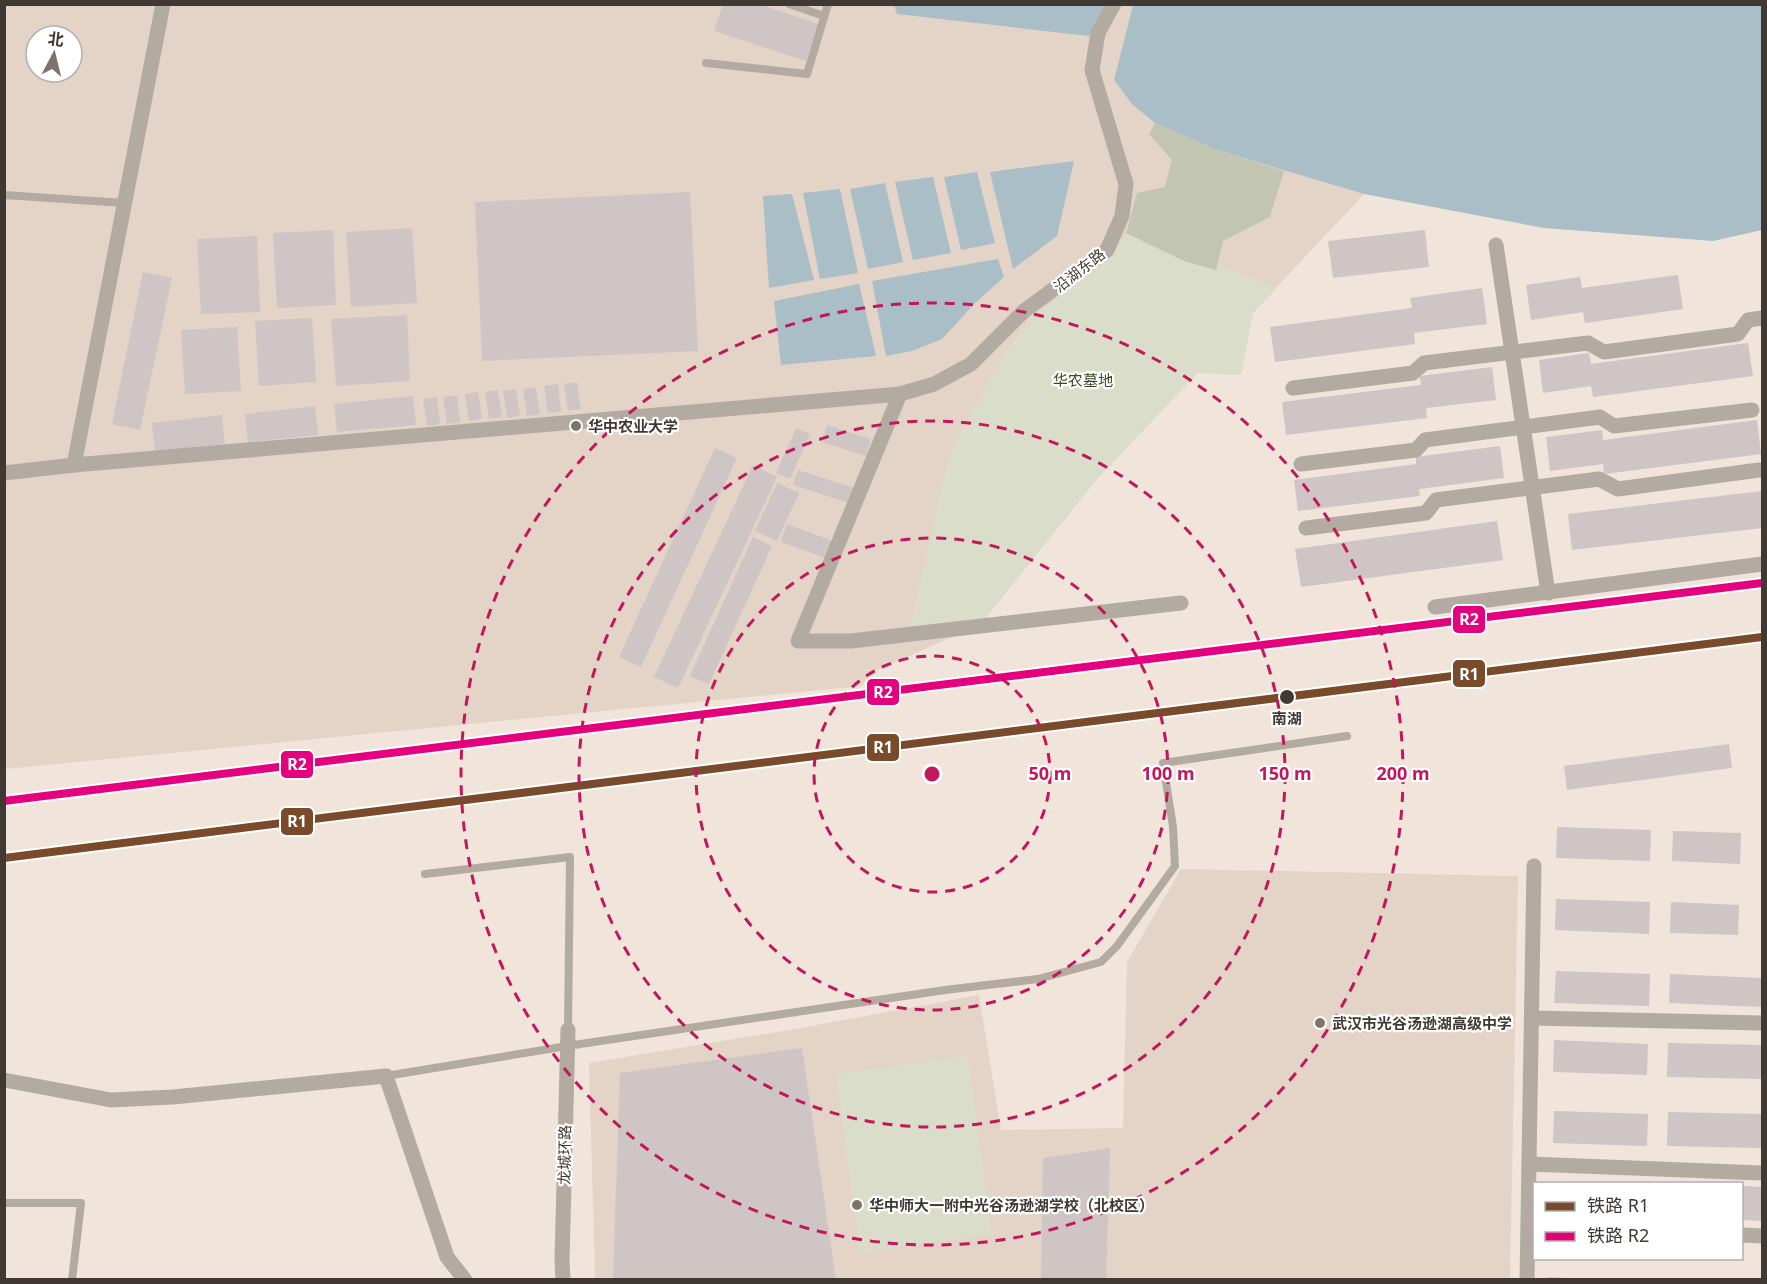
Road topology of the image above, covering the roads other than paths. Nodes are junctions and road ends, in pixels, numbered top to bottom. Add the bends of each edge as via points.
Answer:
1 (163, 4) edge
2 (789, 4) edge
3 (828, 4) edge
4 (1114, 4) edge
5 (824, 16) junction
6 (706, 63) dead end
7 (4, 195) edge
8 (124, 203) junction
9 (1496, 244) dead end
10 (1762, 318) edge
11 (1512, 353) junction
12 (1293, 388) dead end
13 (900, 394) junction
14 (1752, 410) dead end
15 (1523, 427) junction
16 (1301, 464) dead end
17 (74, 465) junction
18 (1759, 470) dead end
19 (4, 473) edge
20 (1532, 488) junction
21 (1306, 528) dead end
22 (1762, 564) edge
23 (1548, 592) junction
24 (1181, 603) dead end
25 (1435, 607) dead end
26 (1347, 736) dead end
27 (1534, 866) dead end
28 (425, 874) dead end
29 (1532, 1018) junction
30 (1762, 1023) edge
31 (567, 1038) junction
32 (386, 1076) junction
33 (4, 1080) edge
34 (1529, 1164) junction
35 (1762, 1173) edge
36 (4, 1203) edge
37 (1531, 1230) edge
38 (1743, 1235) edge
39 (1762, 1236) edge
40 (72, 1280) edge
41 (465, 1280) edge
42 (563, 1280) edge
43 (1527, 1280) edge

1 - 8 street
2 - 5 lane
3 - 5 lane
4 - 13 street, 沿湖东路 via 1098,33 1092,70 1126,184 1122,216 1107,250 1024,311 971,364 934,384
5 - 6 lane via 807,74
7 - 8 lane
8 - 17 street
9 - 11 street
10 - 11 street via 1748,320 1738,334 1604,352 1588,343
11 - 12 street via 1424,363 1413,373
11 - 15 street
13 - 17 street, 沿湖东路
13 - 24 street via 798,641 851,641
14 - 15 street via 1614,426 1600,417
15 - 16 street via 1425,440 1416,450
15 - 20 street
17 - 19 street, 沿湖东路
18 - 20 street via 1618,489 1599,479
20 - 21 street via 1436,500 1426,513
20 - 23 street
22 - 23 street
23 - 25 street
26 - 31 lane via 1163,763 1175,866 1101,962 1038,979
27 - 29 street
28 - 31 lane via 570,857
29 - 30 street
29 - 34 street
31 - 32 lane
31 - 42 street, 龙城环路
32 - 33 street via 111,1100
32 - 41 street via 447,1257
34 - 35 street
34 - 37 street
36 - 40 lane via 81,1203
37 - 43 street
38 - 39 street

